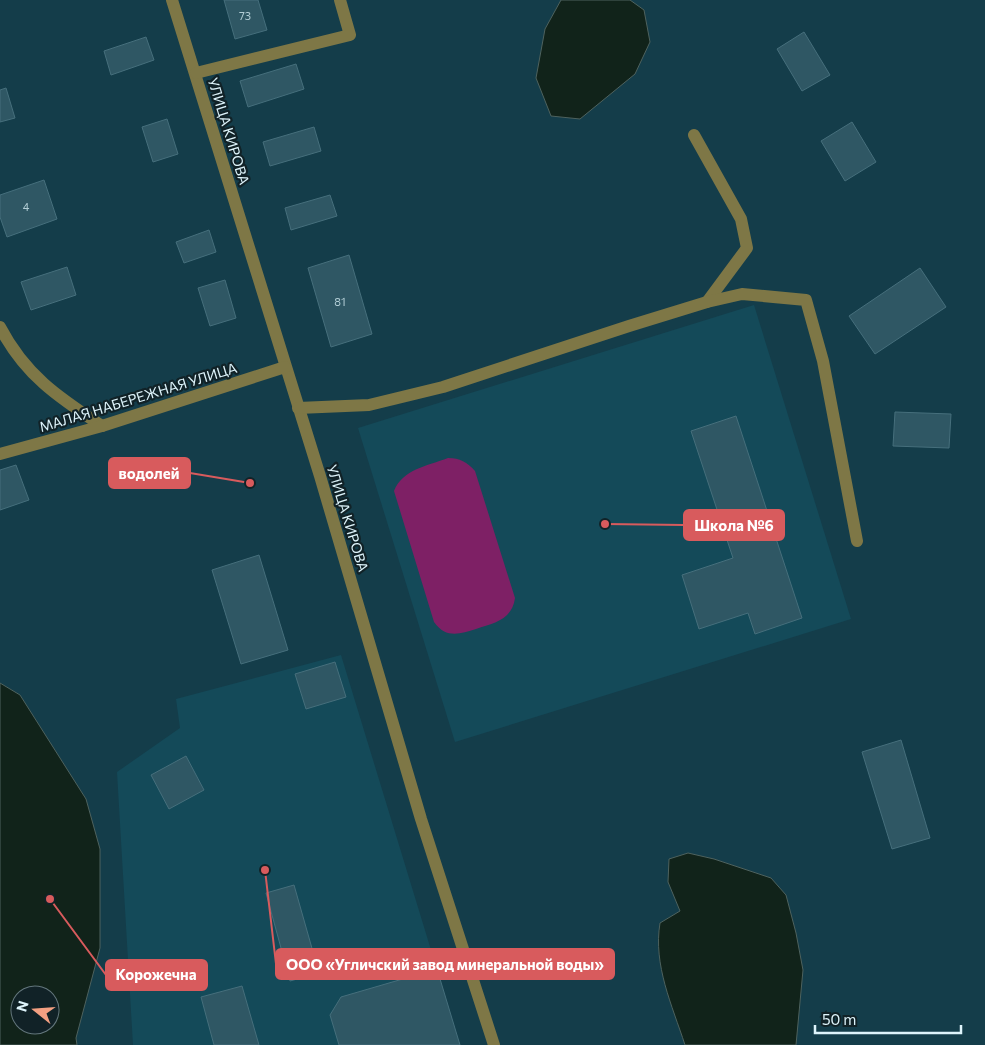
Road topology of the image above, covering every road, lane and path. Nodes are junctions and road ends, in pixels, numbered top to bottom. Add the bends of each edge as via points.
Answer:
1 (172, 0) edge
2 (340, 0) edge
3 (196, 73) junction
4 (694, 134) dead end
5 (708, 302) junction
6 (0, 327) edge
7 (285, 367) junction
8 (298, 408) junction
9 (102, 426) junction
10 (0, 454) edge
11 (857, 541) dead end
12 (494, 1045) edge

1 - 3 street, УЛИЦА КИРОВА
2 - 3 street via 350,35
3 - 7 street, УЛИЦА КИРОВА
4 - 5 street via 741,219 747,248
5 - 8 street via 443,387 369,405
5 - 11 street via 742,294 806,300 822,361
6 - 9 street via 12,350 48,390
7 - 8 street, УЛИЦА КИРОВА
7 - 9 street, МАЛАЯ НАБЕРЕЖНАЯ УЛИЦА
8 - 12 street, УЛИЦА КИРОВА via 421,819
9 - 10 street, МАЛАЯ НАБЕРЕЖНАЯ УЛИЦА

